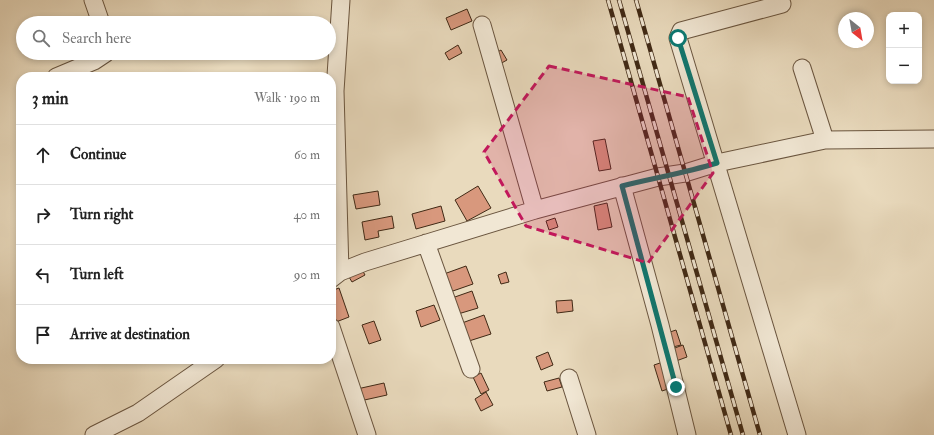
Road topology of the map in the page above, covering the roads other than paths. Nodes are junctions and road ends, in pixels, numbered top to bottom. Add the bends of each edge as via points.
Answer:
1 (93, 0) edge
2 (341, 0) edge
3 (782, 4) dead end
4 (99, 16) edge
5 (482, 24) dead end
6 (96, 60) edge
7 (802, 68) dead end
8 (68, 72) edge
9 (336, 76) edge
10 (934, 139) edge
11 (825, 140) junction
12 (717, 163) junction
13 (622, 186) junction
14 (535, 210) junction
15 (426, 243) junction
16 (336, 275) edge
17 (336, 342) edge
18 (209, 364) edge
19 (471, 369) dead end
20 (569, 378) dead end
21 (94, 435) edge
22 (367, 435) edge
23 (587, 435) edge
24 (687, 435) edge
25 (797, 435) edge

1 - 4 street
2 - 9 street
3 - 12 street via 682,32 678,36
5 - 14 street
6 - 8 street
7 - 11 street
10 - 11 street
11 - 12 street
12 - 13 street via 685,173
12 - 25 street
13 - 14 street
13 - 24 street
14 - 15 street
15 - 16 street
15 - 19 street
17 - 22 street
18 - 21 street via 138,413
20 - 23 street

